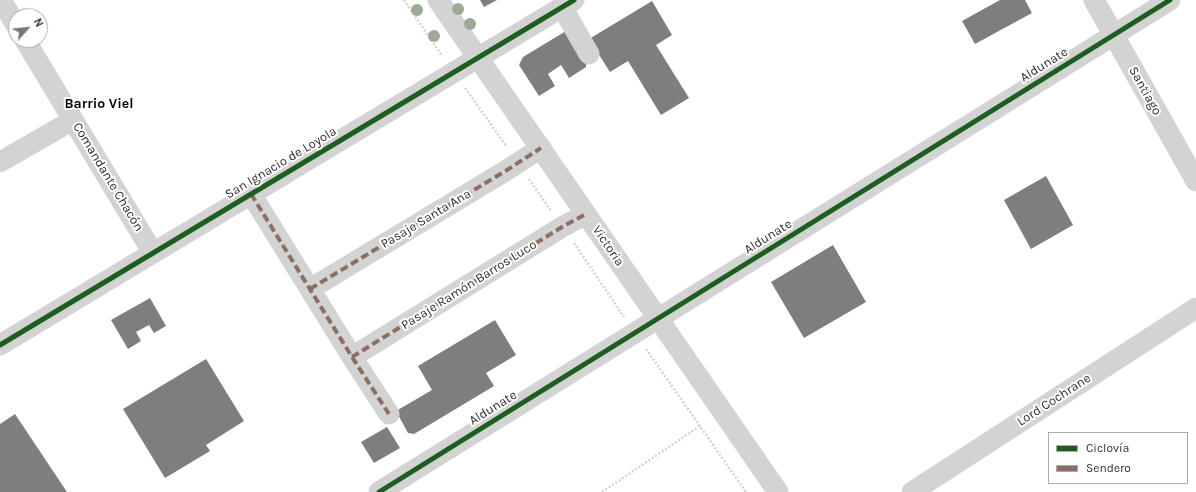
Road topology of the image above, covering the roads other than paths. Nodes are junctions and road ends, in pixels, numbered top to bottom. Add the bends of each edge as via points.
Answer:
1 (1, 0) edge
2 (438, 0) edge
3 (1094, 0) edge
4 (1170, 0) edge
5 (568, 3) edge
6 (8, 12) edge
7 (1114, 35) junction
8 (30, 48) edge
9 (590, 54) dead end
10 (478, 57) junction
11 (73, 120) junction
12 (541, 148) junction
13 (0, 162) edge
14 (1196, 181) edge
15 (251, 194) junction
16 (586, 214) junction
17 (153, 253) junction
18 (310, 289) junction
19 (1196, 308) edge
20 (658, 318) junction
21 (0, 345) edge
22 (352, 357) junction
23 (389, 414) dead end
24 (379, 492) edge
25 (778, 492) edge
26 (912, 492) edge

1 - 6 street
2 - 10 street, Victoria
3 - 7 street, Santiago
4 - 7 street, Aldunate
5 - 9 street
5 - 10 street, San Ignacio de Loyola
7 - 14 street, Santiago
7 - 20 street, Aldunate
8 - 11 street, Comandante Chacón
10 - 12 street, Victoria
10 - 15 street, San Ignacio de Loyola
11 - 13 street
11 - 17 street, Comandante Chacón
12 - 16 street, Victoria
12 - 18 street, Pasaje Santa Ana
15 - 17 street, San Ignacio de Loyola
15 - 18 street
16 - 20 street, Victoria
16 - 22 street, Pasaje Ramón Barros Luco
17 - 21 street, San Ignacio de Loyola
18 - 22 street
19 - 26 street, Lord Cochrane
20 - 24 street, Aldunate
20 - 25 street, Victoria
22 - 23 street

